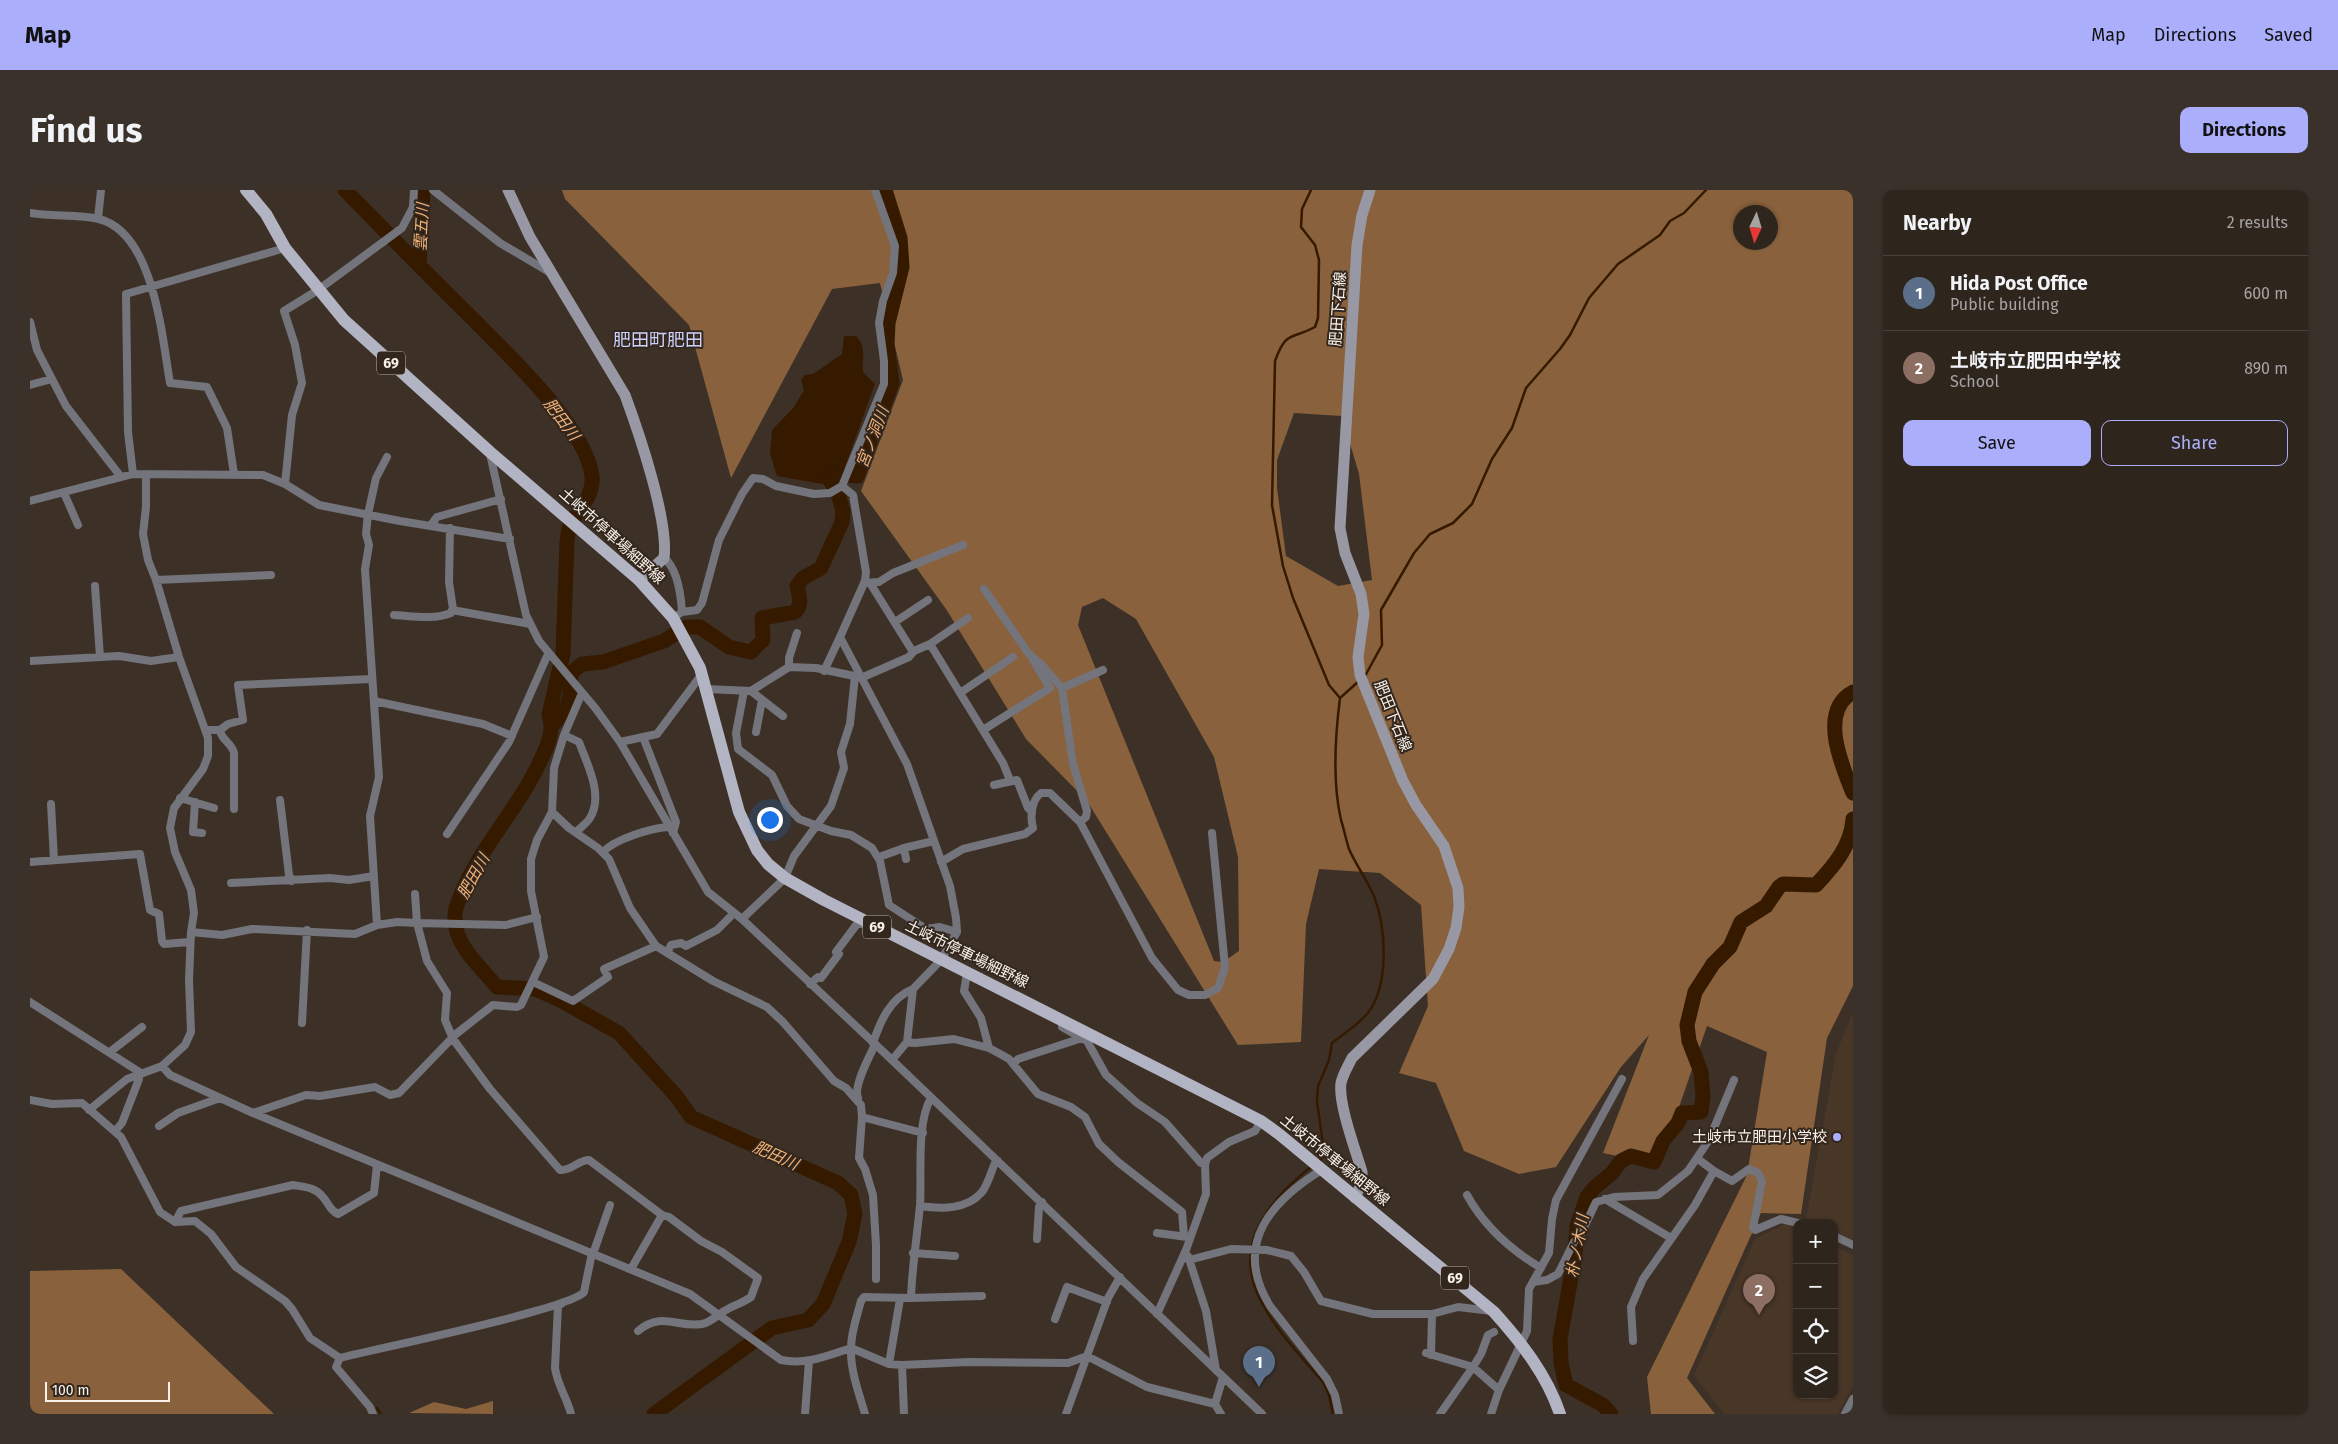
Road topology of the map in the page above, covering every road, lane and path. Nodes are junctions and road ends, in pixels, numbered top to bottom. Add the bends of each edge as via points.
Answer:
1 (101, 190) edge
2 (246, 190) edge
3 (414, 190) edge
4 (433, 190) edge
5 (508, 190) edge
6 (875, 190) edge
7 (1370, 190) edge
8 (30, 214) edge
9 (98, 219) junction
10 (285, 248) junction
11 (551, 273) junction
12 (152, 286) junction
13 (318, 290) junction
14 (30, 322) edge
15 (31, 334) edge
16 (52, 380) junction
17 (30, 385) edge
18 (490, 452) junction
19 (387, 457) dead end
20 (134, 474) junction
21 (146, 474) junction
22 (234, 474) junction
23 (121, 477) junction
24 (285, 484) junction
25 (842, 486) junction
26 (64, 493) junction
27 (501, 498) junction
28 (30, 501) edge
29 (368, 514) junction
30 (78, 525) dead end
31 (431, 526) junction
32 (450, 528) junction
33 (510, 538) junction
34 (962, 545) dead end
35 (664, 558) junction
36 (271, 575) dead end
37 (156, 580) junction
38 (639, 580) junction
39 (867, 583) junction
40 (95, 586) dead end
41 (984, 589) dead end
42 (928, 600) dead end
43 (452, 610) junction
44 (394, 615) dead end
45 (678, 615) junction
46 (968, 618) dead end
47 (894, 622) junction
48 (530, 624) junction
49 (797, 634) dead end
50 (840, 637) junction
51 (930, 644) junction
52 (913, 652) junction
53 (548, 654) junction
54 (100, 657) junction
55 (179, 657) junction
56 (1013, 657) dead end
57 (1032, 657) junction
58 (30, 661) edge
59 (789, 666) junction
60 (1103, 670) dead end
61 (824, 671) junction
62 (702, 674) junction
63 (859, 677) junction
64 (372, 678) junction
65 (1062, 688) junction
66 (706, 689) junction
67 (748, 691) junction
68 (582, 693) junction
69 (960, 693) junction
70 (762, 700) junction
71 (374, 701) junction
72 (783, 716) dead end
73 (206, 730) junction
74 (220, 730) junction
75 (983, 730) junction
76 (756, 732) dead end
77 (564, 735) junction
78 (512, 736) junction
79 (643, 737) junction
80 (620, 742) junction
81 (1010, 780) junction
82 (994, 785) dead end
83 (180, 798) junction
84 (280, 800) dead end
85 (195, 802) junction
86 (51, 804) dead end
87 (214, 808) dead end
88 (234, 809) dead end
89 (552, 812) junction
90 (1032, 812) junction
91 (1080, 822) junction
92 (818, 825) junction
93 (671, 830) junction
94 (576, 832) junction
95 (202, 833) dead end
96 (1212, 833) dead end
97 (447, 834) dead end
98 (934, 841) junction
99 (904, 848) junction
100 (603, 852) junction
101 (879, 857) junction
102 (906, 859) dead end
103 (54, 860) junction
104 (30, 862) edge
105 (941, 862) junction
106 (374, 876) junction
107 (785, 878) junction
108 (292, 881) junction
109 (231, 883) dead end
110 (415, 894) dead end
111 (734, 913) junction
112 (537, 918) junction
113 (742, 919) junction
114 (864, 920) junction
115 (417, 923) junction
116 (377, 925) junction
117 (307, 930) junction
118 (191, 932) junction
119 (957, 932) junction
120 (190, 942) junction
121 (656, 946) junction
122 (666, 953) junction
123 (941, 960) junction
124 (967, 973) junction
125 (533, 982) junction
126 (810, 984) junction
127 (913, 989) junction
128 (30, 1002) edge
129 (1052, 1014) junction
130 (302, 1023) dead end
131 (142, 1027) dead end
132 (1082, 1038) junction
133 (453, 1039) junction
134 (907, 1042) junction
135 (874, 1044) junction
136 (989, 1048) junction
137 (110, 1052) junction
138 (892, 1060) junction
139 (1013, 1064) junction
140 (162, 1066) junction
141 (139, 1074) junction
142 (1622, 1079) dead end
143 (1734, 1080) dead end
144 (220, 1098) junction
145 (931, 1098) junction
146 (30, 1100) edge
147 (858, 1101) junction
148 (89, 1110) junction
149 (252, 1113) junction
150 (862, 1117) junction
151 (1261, 1121) junction
152 (159, 1126) dead end
153 (116, 1130) junction
154 (922, 1133) junction
155 (1698, 1159) junction
156 (998, 1161) junction
157 (1205, 1164) junction
158 (378, 1165) junction
159 (1319, 1165) junction
160 (1714, 1171) junction
161 (1467, 1195) dead end
162 (1355, 1198) junction
163 (1605, 1198) junction
164 (1042, 1202) junction
165 (610, 1204) dead end
166 (920, 1206) junction
167 (662, 1215) junction
168 (175, 1222) junction
169 (1793, 1222) edge
170 (1157, 1233) dead end
171 (1187, 1238) junction
172 (1671, 1238) junction
173 (1838, 1238) edge
174 (1037, 1239) dead end
175 (1853, 1245) edge
176 (1251, 1249) junction
177 (1186, 1250) junction
178 (592, 1253) junction
179 (913, 1253) junction
180 (955, 1256) dead end
181 (1189, 1260) junction
182 (1541, 1268) junction
183 (631, 1269) junction
184 (1120, 1277) junction
185 (876, 1279) dead end
186 (1533, 1282) junction
187 (982, 1296) dead end
188 (911, 1298) junction
189 (900, 1299) junction
190 (1107, 1302) junction
191 (561, 1304) junction
192 (1492, 1311) junction
193 (719, 1314) junction
194 (1156, 1314) junction
195 (1432, 1314) junction
196 (1055, 1319) dead end
197 (638, 1331) dead end
198 (1494, 1332) dead end
199 (1633, 1341) dead end
200 (1522, 1342) junction
201 (851, 1348) junction
202 (1087, 1356) junction
203 (340, 1358) junction
204 (809, 1361) junction
205 (889, 1364) junction
206 (902, 1365) junction
207 (1474, 1367) junction
208 (1216, 1370) junction
209 (1223, 1377) junction
210 (1499, 1390) junction
211 (1853, 1399) edge
212 (1215, 1404) junction
213 (373, 1414) edge
214 (571, 1414) edge
215 (805, 1414) edge
216 (865, 1414) edge
217 (904, 1414) edge
218 (1066, 1414) edge
219 (1221, 1414) edge
220 (1262, 1414) edge
221 (1339, 1414) edge
222 (1440, 1414) edge
223 (1491, 1414) edge
224 (1560, 1414) edge
225 (1845, 1414) edge

1 - 9 street
2 - 10 main road, 土岐市停車場細野線 / 69 via 266,214
3 - 13 street via 413,207 402,228
4 - 11 street via 500,243
5 - 11 main road
6 - 25 street via 895,246 893,273 879,323 884,384
7 - 162 main road, 肥田下石線 via 1357,245 1340,528 1344,553 1361,594 1364,614 1358,657 1360,675 1403,781 1444,846 1458,888 1459,907 1449,949 1433,979 1352,1058 1345,1071 1341,1099 1362,1172 1362,1182
8 - 9 street
9 - 12 street via 114,226 130,240
10 - 12 street
10 - 13 main road, 土岐市停車場細野線 / 69
11 - 35 main road via 626,395 660,512
12 - 20 street via 126,294 128,432
12 - 22 street via 170,383 207,387 227,428
13 - 18 main road, 土岐市停車場細野線 / 69 via 344,320
13 - 24 street via 284,312 295,345 302,383 292,415
14 - 15 street
15 - 16 street
16 - 17 street
16 - 23 street via 66,406
18 - 27 street
18 - 38 main road, 土岐市停車場細野線 / 69
19 - 29 street via 376,478
20 - 21 street
20 - 23 street
21 - 22 street
21 - 37 street via 143,534
22 - 24 street via 263,475
23 - 26 street
24 - 29 street via 319,505
25 - 39 street via 854,495
25 - 45 street via 830,493 814,494 754,478 742,494 719,540 702,602 697,610
26 - 28 street
26 - 30 street
27 - 31 street via 437,517
27 - 33 street
29 - 31 street
29 - 64 street via 365,578
31 - 32 street
32 - 33 street
32 - 43 street
33 - 48 street
34 - 39 street via 884,580
35 - 38 main road
35 - 45 street via 670,562 680,596
36 - 37 street
37 - 55 street
38 - 45 main road, 土岐市停車場細野線 / 69
39 - 47 street
39 - 50 street
40 - 54 street
41 - 57 street
42 - 47 street
43 - 44 street via 442,617
43 - 48 street
45 - 62 main road, 土岐市停車場細野線 / 69
46 - 51 street
47 - 52 street
48 - 53 street
49 - 59 street
50 - 61 street
50 - 63 street
51 - 52 street
51 - 69 street
52 - 63 street via 909,657
53 - 68 street
53 - 78 street
54 - 55 street via 151,661
54 - 58 street
55 - 73 street
56 - 69 street
57 - 65 street
57 - 75 street via 1050,688
59 - 61 street
59 - 67 street
60 - 65 street
61 - 63 street
62 - 66 main road, 土岐市停車場細野線 / 69
62 - 79 street via 661,730
63 - 92 street via 850,724 840,752 844,768 842,777 831,806
63 - 98 street via 907,764
64 - 71 street
64 - 74 street via 238,685 243,720
65 - 91 street via 1074,764 1087,811
66 - 67 street
66 - 107 main road, 土岐市停車場細野線 / 69 via 739,812 768,864
67 - 70 street
67 - 92 street via 736,733 738,749 772,775 793,814
68 - 77 street
68 - 80 street
69 - 75 street
70 - 72 street
70 - 76 street
71 - 78 street via 483,724
71 - 106 street via 379,777 370,816
73 - 74 street
73 - 83 street via 208,756 203,769
74 - 88 street via 234,753
75 - 81 street
77 - 89 street via 554,768
77 - 94 street via 578,742 595,786 590,818
78 - 97 street
79 - 80 street
79 - 93 street via 676,822
80 - 93 street
81 - 82 street
81 - 90 street via 1017,780
83 - 85 street
83 - 118 street via 174,808 170,828 175,852 192,895 194,918
84 - 108 street
85 - 87 street
85 - 95 street via 193,832
86 - 103 street
89 - 94 street
89 - 112 street via 531,859 530,881
90 - 91 street via 1035,798 1041,793 1050,794
90 - 105 street via 1032,828 1025,834 963,849
91 - 96 street via 1152,958 1178,990 1189,995 1205,995 1218,988 1225,967
92 - 101 street via 867,843
92 - 107 street via 794,856
93 - 100 street via 636,834
93 - 111 street via 708,892
94 - 100 street
98 - 99 street
98 - 105 street
99 - 101 street
99 - 102 street
100 - 121 street via 630,908
101 - 119 street via 889,906 926,929 940,927
103 - 104 street
103 - 120 street via 140,854 150,910 159,914 162,941 164,944
105 - 119 street via 950,886
106 - 108 street
106 - 116 street
107 - 113 street
107 - 114 main road, 土岐市停車場細野線 / 69
108 - 109 street
110 - 115 street
111 - 113 street
111 - 122 street via 717,930 686,946 681,943 671,945
112 - 115 street via 506,925
112 - 125 street via 544,957
113 - 126 street
114 - 123 main road, 土岐市停車場細野線 / 69
114 - 126 street via 857,924 836,952 839,954 826,974
115 - 116 street
115 - 133 street via 428,961 447,993 445,1020
116 - 117 street via 355,934
117 - 118 street via 252,929 222,935
117 - 130 street
118 - 120 street
119 - 123 street
120 - 140 street via 191,1032 185,1045
121 - 122 street
121 - 125 street via 604,969 608,977 573,1001
122 - 147 street via 767,1008 834,1081
123 - 124 main road, 土岐市停車場細野線 / 69
123 - 127 street
124 - 129 main road, 土岐市停車場細野線 / 69
124 - 136 street via 964,991 981,1018
125 - 133 street via 521,1005 493,1005
126 - 135 street
127 - 134 street
127 - 135 street via 904,993 881,1020
128 - 137 street
129 - 132 street via 1054,1022
129 - 151 main road, 土岐市停車場細野線 / 69
131 - 137 street
132 - 139 street
132 - 157 street via 1091,1046 1106,1075 1137,1103 1165,1122
133 - 149 street via 399,1092 390,1095 374,1087 306,1096
133 - 167 street via 490,1089 560,1170 567,1171 589,1160
134 - 136 street via 954,1039
134 - 138 street
135 - 138 street
135 - 147 street via 857,1084
136 - 139 street
137 - 141 street
138 - 145 street
139 - 171 street via 1038,1094 1071,1107 1085,1117 1099,1144 1182,1212
140 - 141 street
140 - 144 street via 170,1075
141 - 148 street
141 - 153 street via 122,1123
142 - 182 street via 1556,1200 1549,1253
143 - 155 street
144 - 149 street
144 - 152 street via 178,1113
145 - 154 street via 923,1119
145 - 156 street
146 - 148 street via 52,1104 82,1103
147 - 150 street
148 - 153 street
149 - 158 street
150 - 154 street
150 - 185 street via 859,1158 873,1195
151 - 157 street via 1255,1131 1229,1142 1207,1158
151 - 159 main road, 土岐市停車場細野線 / 69
153 - 168 street via 160,1212
154 - 166 street
155 - 160 street
155 - 163 street via 1658,1195
156 - 164 street
156 - 166 street via 982,1191 968,1203 953,1207
157 - 171 street via 1206,1194
158 - 168 street via 374,1193 338,1214 331,1211 322,1196 310,1187 293,1185 181,1211
158 - 178 street
159 - 162 main road, 土岐市停車場細野線 / 69
159 - 176 street via 1277,1205
160 - 169 street via 1732,1181 1749,1169 1758,1173 1762,1181 1755,1230 1781,1219
160 - 172 street
161 - 182 street via 1474,1208 1517,1254
162 - 192 main road, 土岐市停車場細野線 / 69
163 - 172 street
163 - 186 street via 1596,1202 1558,1274
164 - 174 street
164 - 184 street
165 - 178 street
166 - 179 street
167 - 183 street
167 - 193 street via 758,1278 751,1297
168 - 203 street via 195,1221 211,1234 236,1267 285,1301 310,1338
170 - 171 street
171 - 177 street
172 - 199 street via 1643,1279 1631,1307
173 - 175 street
176 - 181 street via 1231,1249
176 - 195 street via 1294,1257 1320,1301 1373,1314
176 - 221 street via 1265,1298 1280,1322 1327,1379
177 - 181 street
177 - 194 street
178 - 183 street
178 - 191 street via 584,1292
179 - 180 street
179 - 188 street
181 - 208 street via 1206,1311
182 - 186 street
183 - 193 street via 690,1294
184 - 190 street
184 - 194 street
186 - 200 street
187 - 188 street
188 - 189 street
189 - 201 street via 864,1297
189 - 205 street
190 - 196 street via 1067,1287
190 - 202 street
191 - 203 street
191 - 214 street via 558,1305 555,1368
192 - 195 street via 1458,1307
192 - 200 main road, 土岐市停車場細野線 / 69
193 - 197 street via 702,1324 658,1321
193 - 204 street via 781,1360
194 - 208 street
195 - 207 street via 1429,1354
198 - 207 street via 1488,1335
200 - 210 street
200 - 224 main road, 土岐市停車場細野線 / 69
201 - 204 street
201 - 205 street
201 - 216 street via 855,1379
202 - 206 street via 1068,1363
202 - 212 street via 1147,1387
202 - 218 street
203 - 213 street via 336,1368 370,1406
204 - 215 street
205 - 206 street
206 - 217 street
207 - 210 street
207 - 222 street
208 - 209 street
209 - 212 street
209 - 220 street
210 - 223 street
211 - 225 street
212 - 219 street

